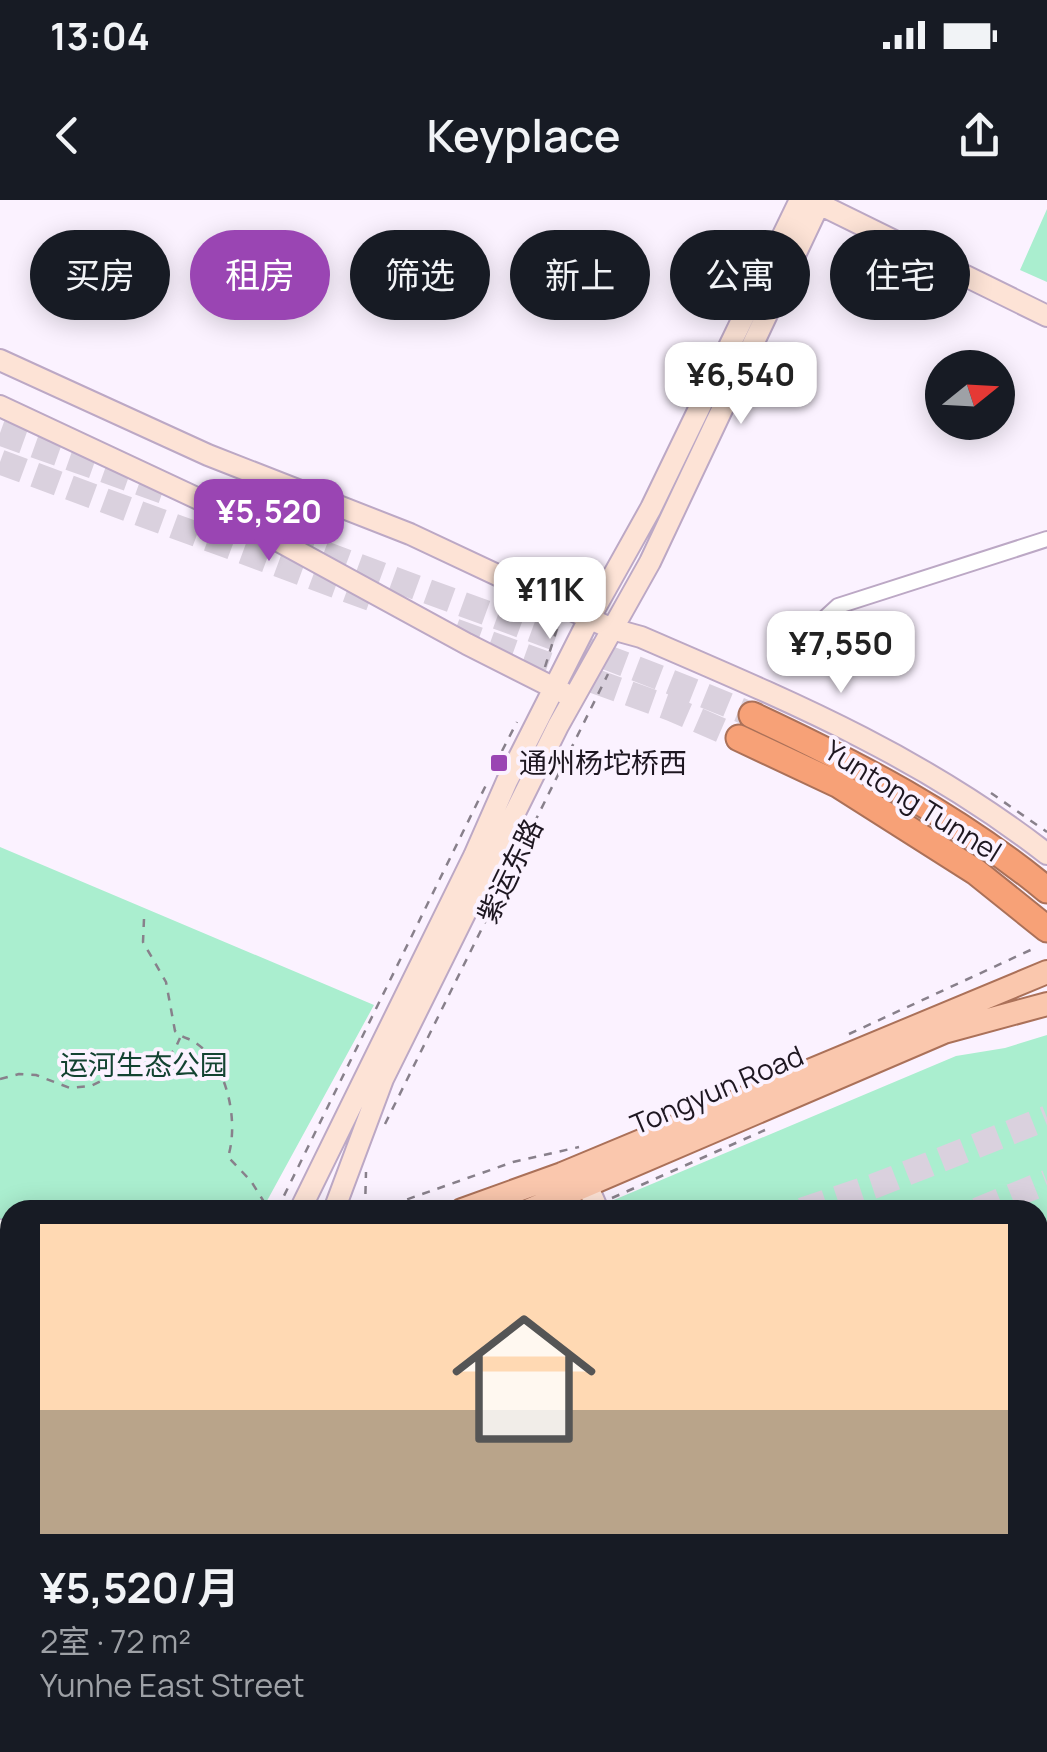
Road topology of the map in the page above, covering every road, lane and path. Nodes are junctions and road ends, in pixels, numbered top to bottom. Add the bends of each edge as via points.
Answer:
1 (818, 201) edge
2 (1047, 303) edge
3 (1047, 316) edge
4 (0, 360) edge
5 (0, 406) edge
6 (1047, 539) edge
7 (564, 606) junction
8 (589, 619) junction
9 (612, 630) junction
10 (847, 647) dead end
11 (612, 664) dead end
12 (548, 684) junction
13 (574, 698) junction
14 (523, 711) dead end
15 (752, 715) tunnel mouth
16 (739, 738) tunnel mouth
17 (497, 762) dead end
18 (488, 780) dead end
19 (1047, 854) edge
20 (1047, 890) edge
21 (144, 919) dead end
22 (1047, 930) edge
23 (1047, 942) edge
24 (1047, 972) edge
25 (1047, 1004) edge
26 (180, 1036) junction
27 (841, 1038) dead end
28 (0, 1079) edge
29 (384, 1125) dead end
30 (774, 1126) dead end
31 (586, 1146) dead end
32 (367, 1160) dead end
33 (263, 1200) edge
34 (282, 1200) edge
35 (305, 1200) edge
36 (338, 1200) edge
37 (365, 1200) edge
38 (405, 1200) edge
39 (490, 1200) edge
40 (596, 1200) edge
41 (596, 1200) edge

1 - 2 main road
1 - 3 main road
1 - 8 main road, 紫运东路
1 - 9 main road, 紫运东路
4 - 7 main road
5 - 12 main road via 220,510
6 - 10 street via 838,606 824,628
7 - 8 main road
7 - 12 path
8 - 9 main road
8 - 12 main road, 紫运东路
9 - 13 main road, 紫运东路
9 - 19 main road via 872,740
11 - 29 path, 紫运东路
12 - 13 main road
12 - 35 main road, 紫运东路
13 - 36 main road, 紫运东路 via 383,1080
14 - 17 path
15 - 20 highway, Yuntong Tunnel via 941,812
16 - 22 highway, Yuntong Tunnel via 839,785 976,872
18 - 34 path
21 - 26 path via 143,942 166,982
23 - 27 path
24 - 39 main road, Tongyun Road
25 - 40 main road, Tongyun Road via 944,1032
26 - 28 path via 162,1058 91,1086 70,1088 36,1075
26 - 33 path via 196,1043 216,1068 230,1108 228,1157
30 - 41 path, Tongyun Road
31 - 38 path via 513,1162
32 - 37 path

